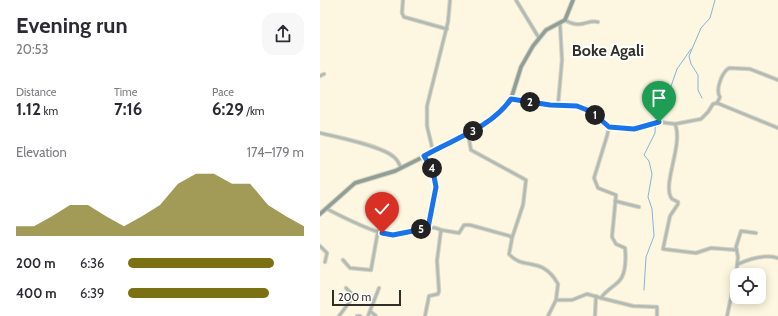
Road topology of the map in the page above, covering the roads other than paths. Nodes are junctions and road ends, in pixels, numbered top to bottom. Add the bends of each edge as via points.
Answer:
1 (403, 0) edge
2 (450, 0) edge
3 (516, 0) edge
4 (573, 0) edge
5 (565, 20) junction
6 (598, 22) dead end
7 (560, 24) junction
8 (447, 29) junction
9 (539, 38) junction
10 (324, 74) dead end
11 (320, 76) edge
12 (778, 80) edge
13 (511, 99) junction
14 (717, 103) junction
15 (558, 106) junction
16 (675, 124) junction
17 (609, 127) junction
18 (778, 128) edge
19 (320, 133) edge
20 (468, 134) junction
21 (433, 151) junction
22 (424, 156) junction
23 (401, 168) junction
24 (616, 201) junction
25 (639, 207) dead end
26 (327, 209) junction
27 (320, 214) edge
28 (428, 228) junction
29 (441, 230) junction
30 (378, 231) junction
31 (756, 233) dead end
32 (512, 239) junction
33 (320, 246) edge
34 (737, 250) junction
35 (778, 258) edge
36 (343, 260) dead end
37 (325, 262) dead end
38 (738, 264) junction
39 (346, 288) dead end
40 (379, 288) dead end
41 (596, 296) junction
42 (601, 298) junction
43 (556, 300) junction
44 (370, 312) junction
45 (339, 316) edge
46 (368, 316) edge
47 (376, 316) edge
48 (425, 316) edge
49 (548, 316) edge
50 (595, 316) edge
51 (657, 316) edge
52 (727, 316) edge

1 - 8 street via 404,17
2 - 8 street
3 - 9 street
4 - 5 street
5 - 6 street via 579,25
5 - 7 street
7 - 9 street via 546,30
7 - 15 street via 562,60
8 - 21 street via 427,106 427,126
9 - 13 street via 521,67
10 - 11 street
12 - 14 street via 750,69 729,68 725,71 717,90 720,97
13 - 15 street
13 - 20 street via 493,117
14 - 16 street via 713,104 701,119
14 - 18 street
15 - 17 street via 573,105 588,109
16 - 17 street via 659,122 634,129
16 - 34 street via 678,136 669,194 678,204 670,216 663,249 696,253 711,248
17 - 24 street via 594,178 598,188 616,195
19 - 23 street via 349,139 386,152 396,159
20 - 21 street
20 - 32 street via 472,151 526,180 523,205
21 - 22 street
22 - 23 street
22 - 28 street via 433,171 436,187
23 - 26 street via 355,183
24 - 25 street
24 - 42 street via 612,237 616,244 625,248 624,267 620,280
26 - 27 street
26 - 30 street
28 - 29 street
28 - 30 street via 393,235
29 - 32 street via 459,233 464,225 477,226
29 - 48 street via 437,261 439,291 438,294 429,296
30 - 36 street via 371,270 350,268
31 - 34 street via 741,231 736,245
32 - 43 street via 509,250 511,256 521,262 539,265 553,275 558,284
33 - 37 street via 327,253
34 - 38 street
35 - 38 street via 766,256
38 - 52 street
39 - 45 street via 352,294 351,300
40 - 44 street
41 - 42 street
41 - 43 street via 584,294 572,300
41 - 50 street
42 - 51 street via 633,306 657,307
43 - 49 street
44 - 46 street
44 - 47 street

